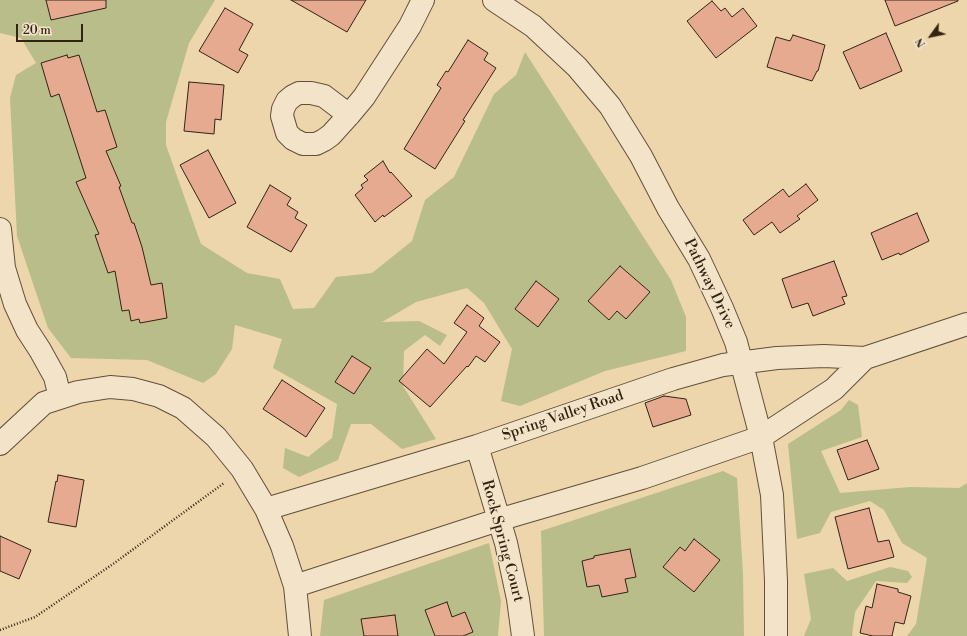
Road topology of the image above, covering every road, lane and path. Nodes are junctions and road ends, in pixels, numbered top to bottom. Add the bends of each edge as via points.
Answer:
1 (424, 0) edge
2 (494, 0) edge
3 (349, 115) dead end
4 (0, 230) edge
5 (967, 324) edge
6 (866, 358) junction
7 (742, 363) junction
8 (60, 397) junction
9 (761, 437) junction
10 (0, 444) edge
11 (477, 446) junction
12 (242, 469) junction
13 (266, 509) junction
14 (498, 520) junction
15 (294, 586) junction
16 (0, 630) edge
17 (300, 636) edge
18 (523, 636) edge
19 (776, 636) edge

1 - 3 street via 364,97
2 - 7 street, Pathway Drive via 533,26 577,68 610,106 699,258 736,342
4 - 8 street via 4,268 15,304 54,377
5 - 6 street, Spring Valley Road
6 - 7 street, Spring Valley Road via 824,356 777,358
6 - 9 street, Spring Valley Road via 834,389
7 - 9 street, Pathway Drive
7 - 11 street, Spring Valley Road via 723,365 673,378
8 - 10 street via 44,403
8 - 12 street via 110,387 159,396 189,413 216,437
9 - 14 street, Spring Valley Road via 642,478
9 - 19 street, Pathway Drive via 772,495
11 - 13 street, Spring Valley Road
11 - 14 street, Rock Spring Court
12 - 13 street
12 - 16 path via 113,564 35,617
13 - 15 street via 282,546
14 - 15 street, Spring Valley Road
14 - 18 street, Rock Spring Court via 506,543
15 - 17 street

